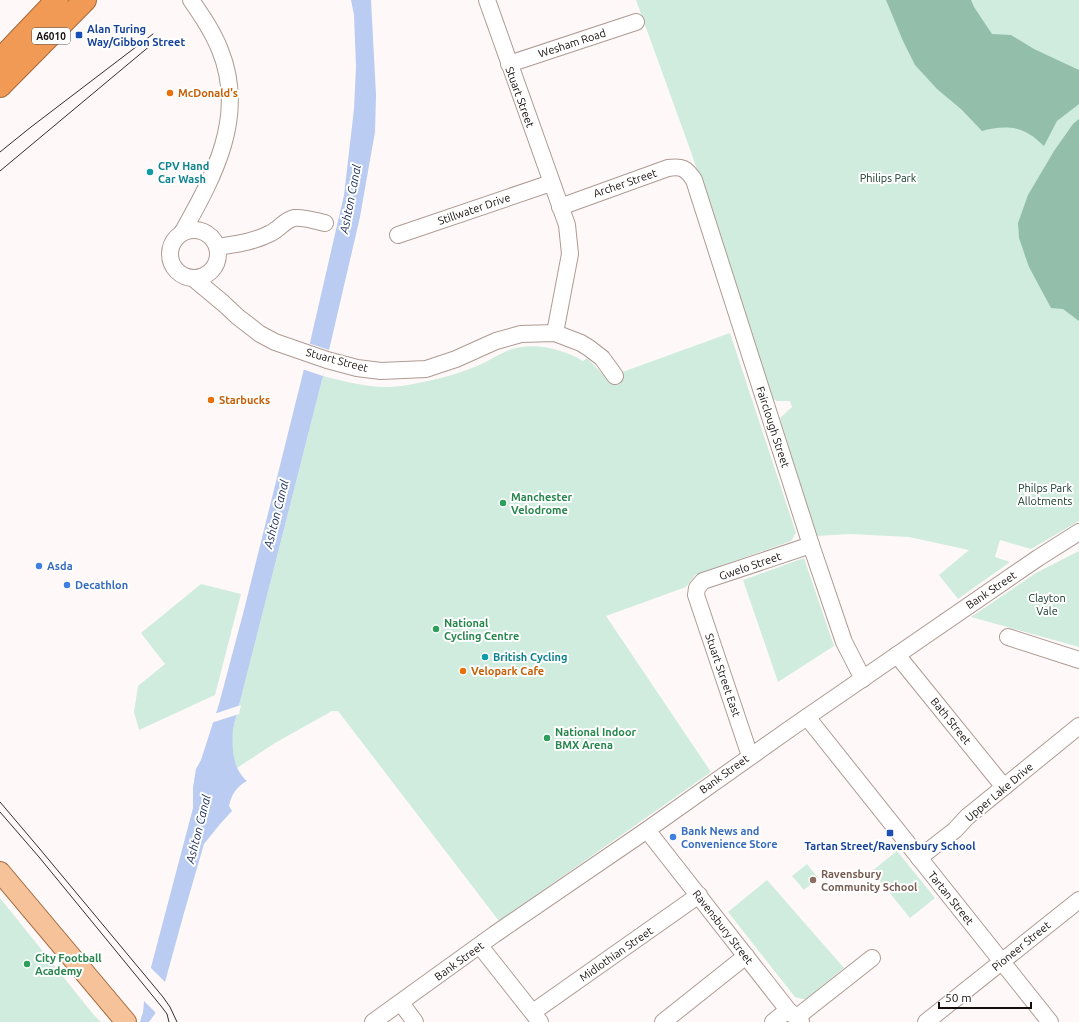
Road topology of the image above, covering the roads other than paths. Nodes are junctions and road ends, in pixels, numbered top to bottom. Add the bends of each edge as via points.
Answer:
1 (57, 0) edge
2 (85, 0) edge
3 (191, 0) edge
4 (487, 0) edge
5 (636, 22) dead end
6 (0, 60) edge
7 (508, 64) junction
8 (0, 86) edge
9 (689, 172) joint
10 (551, 183) junction
11 (204, 194) junction
12 (560, 206) junction
13 (325, 223) dead end
14 (182, 233) junction
15 (206, 233) junction
16 (398, 236) dead end
17 (218, 247) junction
18 (212, 271) junction
19 (193, 278) junction
20 (223, 303) junction
21 (554, 333) junction
22 (615, 376) dead end
23 (1079, 532) edge
24 (811, 545) junction
25 (696, 595) joint
26 (1008, 637) dead end
27 (897, 655) junction
28 (1079, 660) edge
29 (863, 679) junction
30 (807, 717) junction
31 (1079, 726) edge
32 (750, 756) junction
33 (1004, 787) junction
34 (647, 830) junction
35 (919, 858) junction
36 (0, 872) edge
37 (699, 895) junction
38 (1079, 900) edge
39 (480, 946) junction
40 (746, 956) junction
41 (872, 958) dead end
42 (1002, 961) junction
43 (401, 1003) junction
44 (795, 1016) edge
45 (536, 1017) edge
46 (123, 1019) edge
47 (373, 1022) edge
48 (415, 1022) edge
49 (663, 1022) edge
50 (773, 1022) edge
51 (926, 1022) edge
52 (1050, 1022) edge

1 - 6 highway, A6010
2 - 8 highway, A6010
3 - 11 street via 221,50 229,80 231,102 225,140
4 - 7 street, Stuart Street
5 - 7 street, Wesham Road
7 - 10 street, Stuart Street
9 - 12 street, Archer Street via 680,167 668,168
9 - 24 street, Fairclough Street via 694,180
10 - 12 street, Stuart Street
10 - 16 street, Stillwater Drive
11 - 14 street
11 - 15 street
12 - 21 street, Stuart Street via 567,225 570,254
13 - 17 street via 294,218 274,232 250,242
14 - 15 street via 191,230
14 - 19 street via 174,241 170,258 180,274
15 - 17 street
17 - 18 street via 218,257
18 - 19 street
18 - 20 street, Stuart Street
19 - 20 street, Stuart Street
20 - 21 street, Stuart Street via 260,334 275,342 327,360 381,371 426,369 496,341 521,334
21 - 22 street, Stuart Street via 589,348 602,358
23 - 27 street, Bank Street
24 - 25 street, Gwelo Street via 703,582 697,588
24 - 29 street, Fairclough Street via 844,642
25 - 32 street, Stuart Street East
26 - 28 street
27 - 29 street, Bank Street
27 - 33 street, Bath Street
29 - 30 street, Bank Street
30 - 32 street, Bank Street
30 - 35 street, Tartan Street
31 - 33 street, Upper Lake Drive
32 - 34 street, Bank Street
33 - 35 street, Upper Lake Drive
34 - 37 street, Ravensbury Street
34 - 39 street, Bank Street
35 - 42 street, Tartan Street
36 - 46 main road
37 - 40 street, Ravensbury Street
37 - 45 street, Midlothian Street
38 - 42 street, Pioneer Street
39 - 43 street, Bank Street
39 - 45 street
40 - 44 street, Ravensbury Street
40 - 49 street
41 - 44 street
42 - 51 street, Pioneer Street
42 - 52 street, Tartan Street
43 - 47 street, Bank Street
43 - 48 street
44 - 50 street

